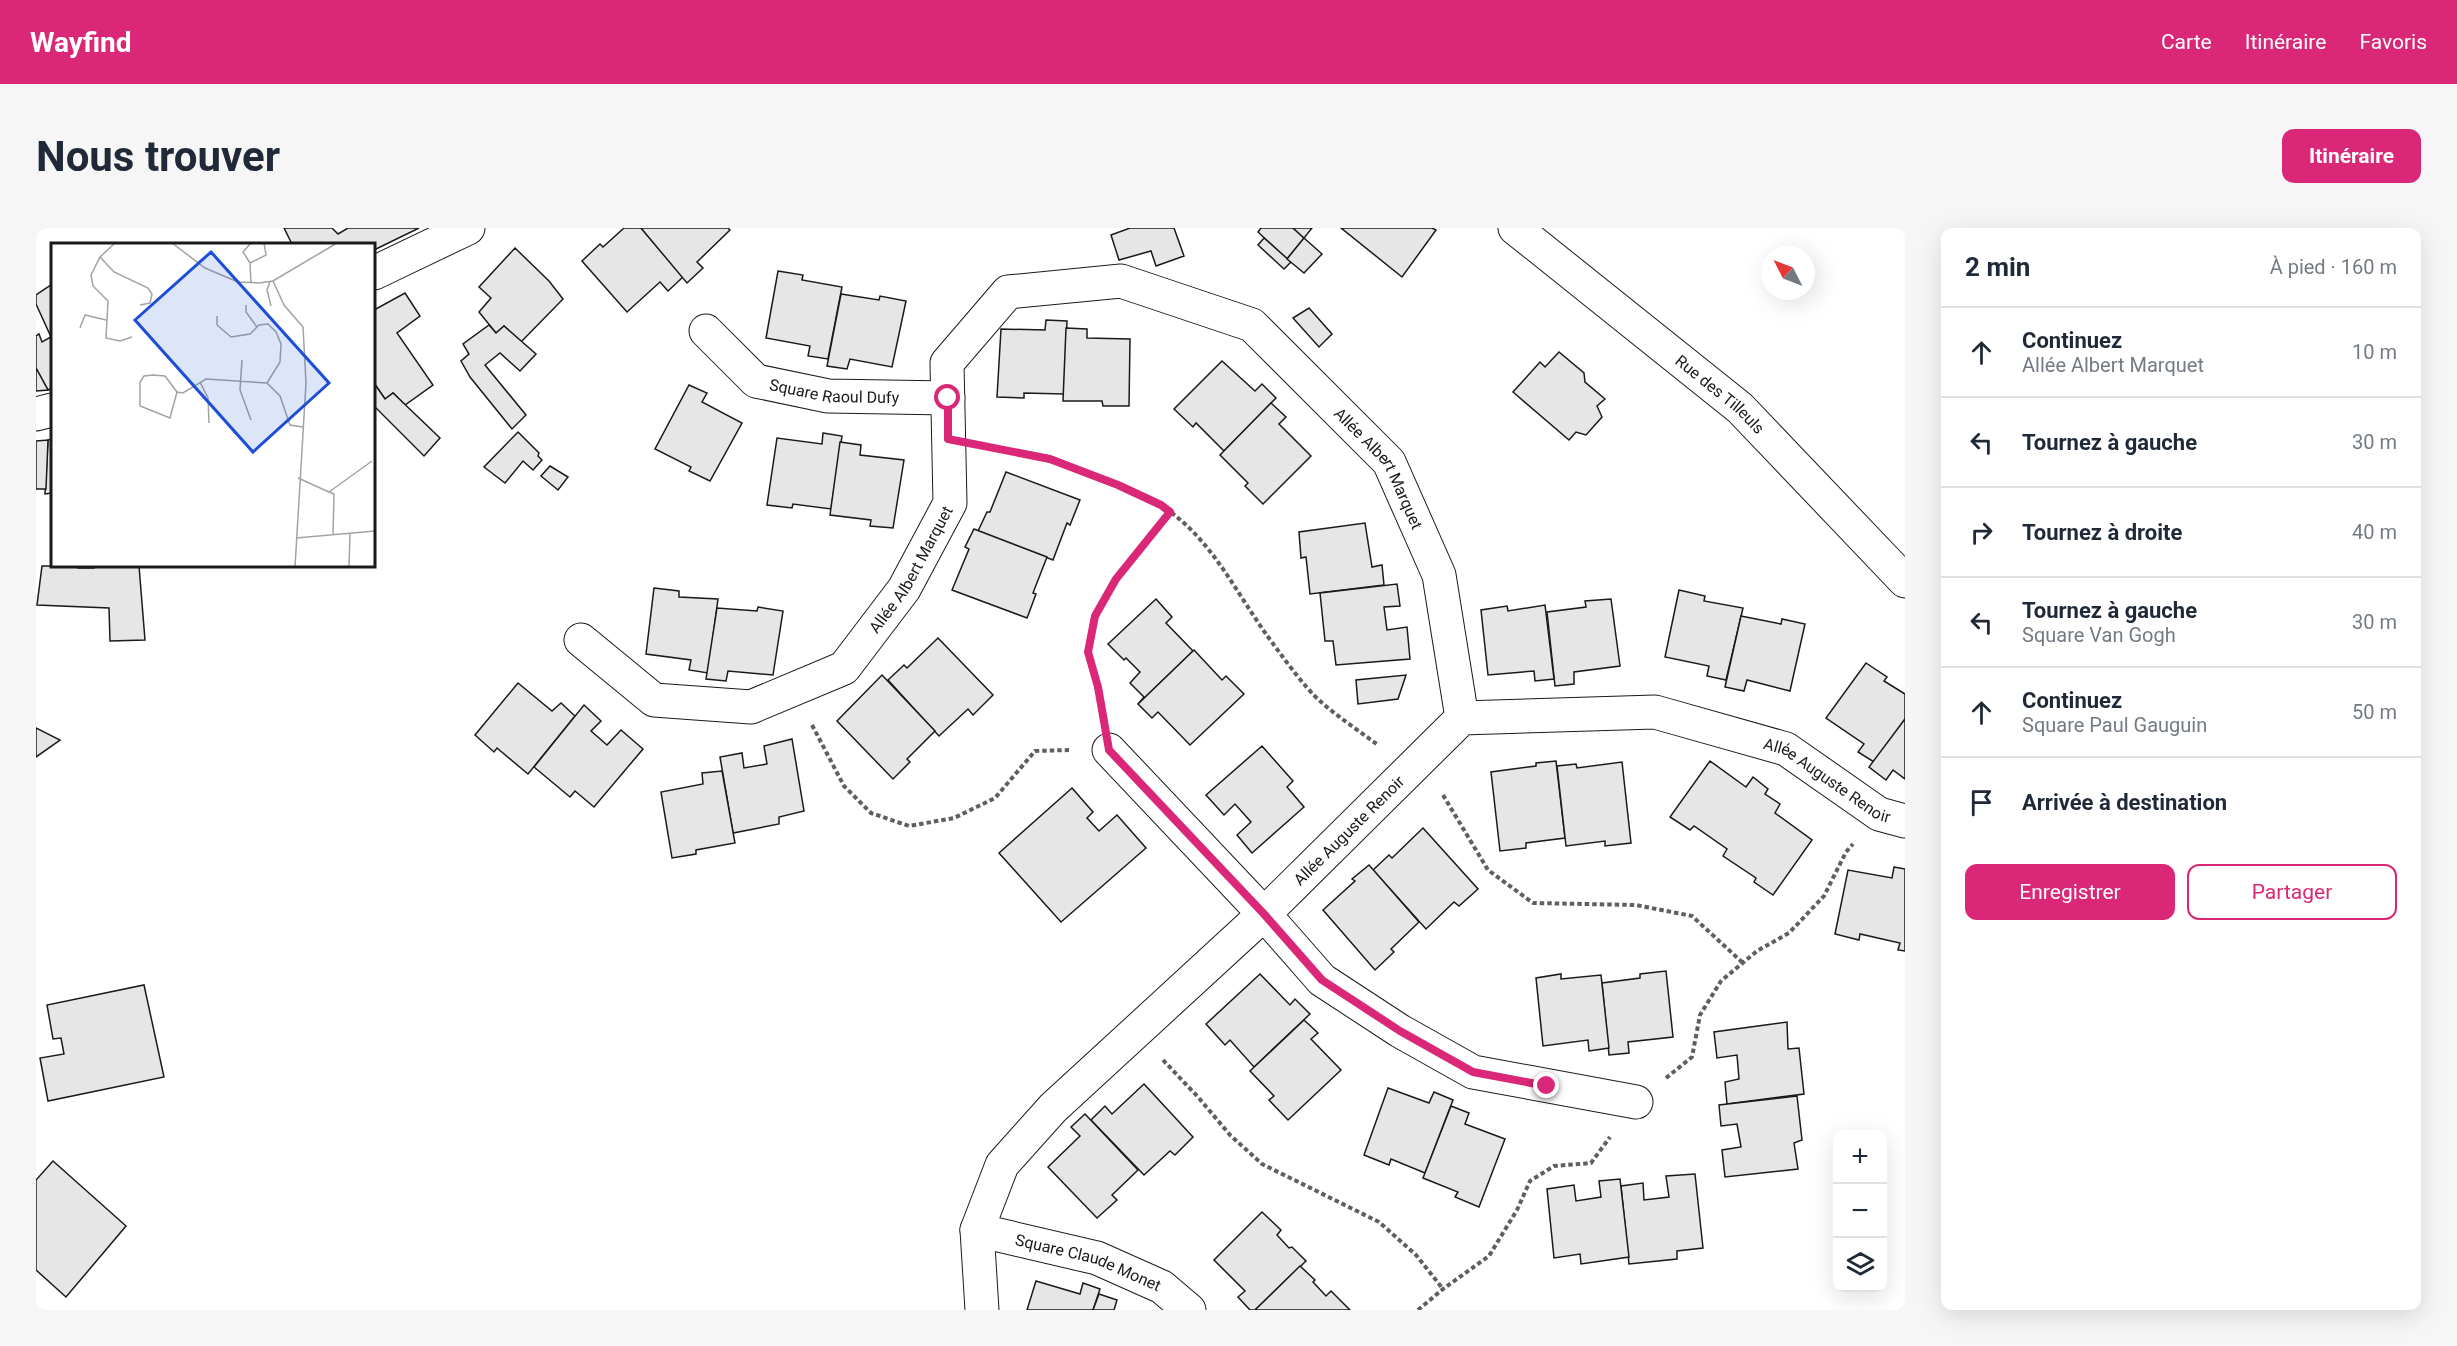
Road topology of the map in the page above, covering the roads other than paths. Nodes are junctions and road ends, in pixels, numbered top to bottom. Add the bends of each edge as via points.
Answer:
1 (468, 228) edge
2 (1515, 228) edge
3 (375, 273) edge
4 (706, 331) dead end
5 (948, 398) junction
6 (51, 410) edge
7 (36, 414) edge
8 (1905, 581) edge
9 (581, 640) dead end
10 (1461, 718) junction
11 (1109, 750) road end
12 (1905, 821) edge
13 (1264, 914) junction
14 (1636, 1102) dead end
15 (977, 1230) junction
16 (982, 1310) edge
17 (1189, 1310) edge

1 - 3 street
2 - 8 street, Rue des Tilleuls via 1740,408
4 - 5 street, Square Raoul Dufy via 756,381 828,396
5 - 9 street, Allée Albert Marquet via 950,503 904,589 844,668 751,707 654,700
5 - 10 street, Allée Albert Marquet via 947,363 1008,292 1120,281 1252,325 1389,462 1439,575
6 - 7 street
10 - 12 street, Allée Auguste Renoir via 1655,712 1786,749 1879,814
10 - 13 street, Allée Auguste Renoir
11 - 13 street
13 - 14 street via 1322,980 1473,1072
13 - 15 street, Allée Auguste Renoir via 1053,1108 1002,1166
15 - 16 street, Allée Auguste Renoir
15 - 17 street, Square Claude Monet via 1098,1258 1162,1287

